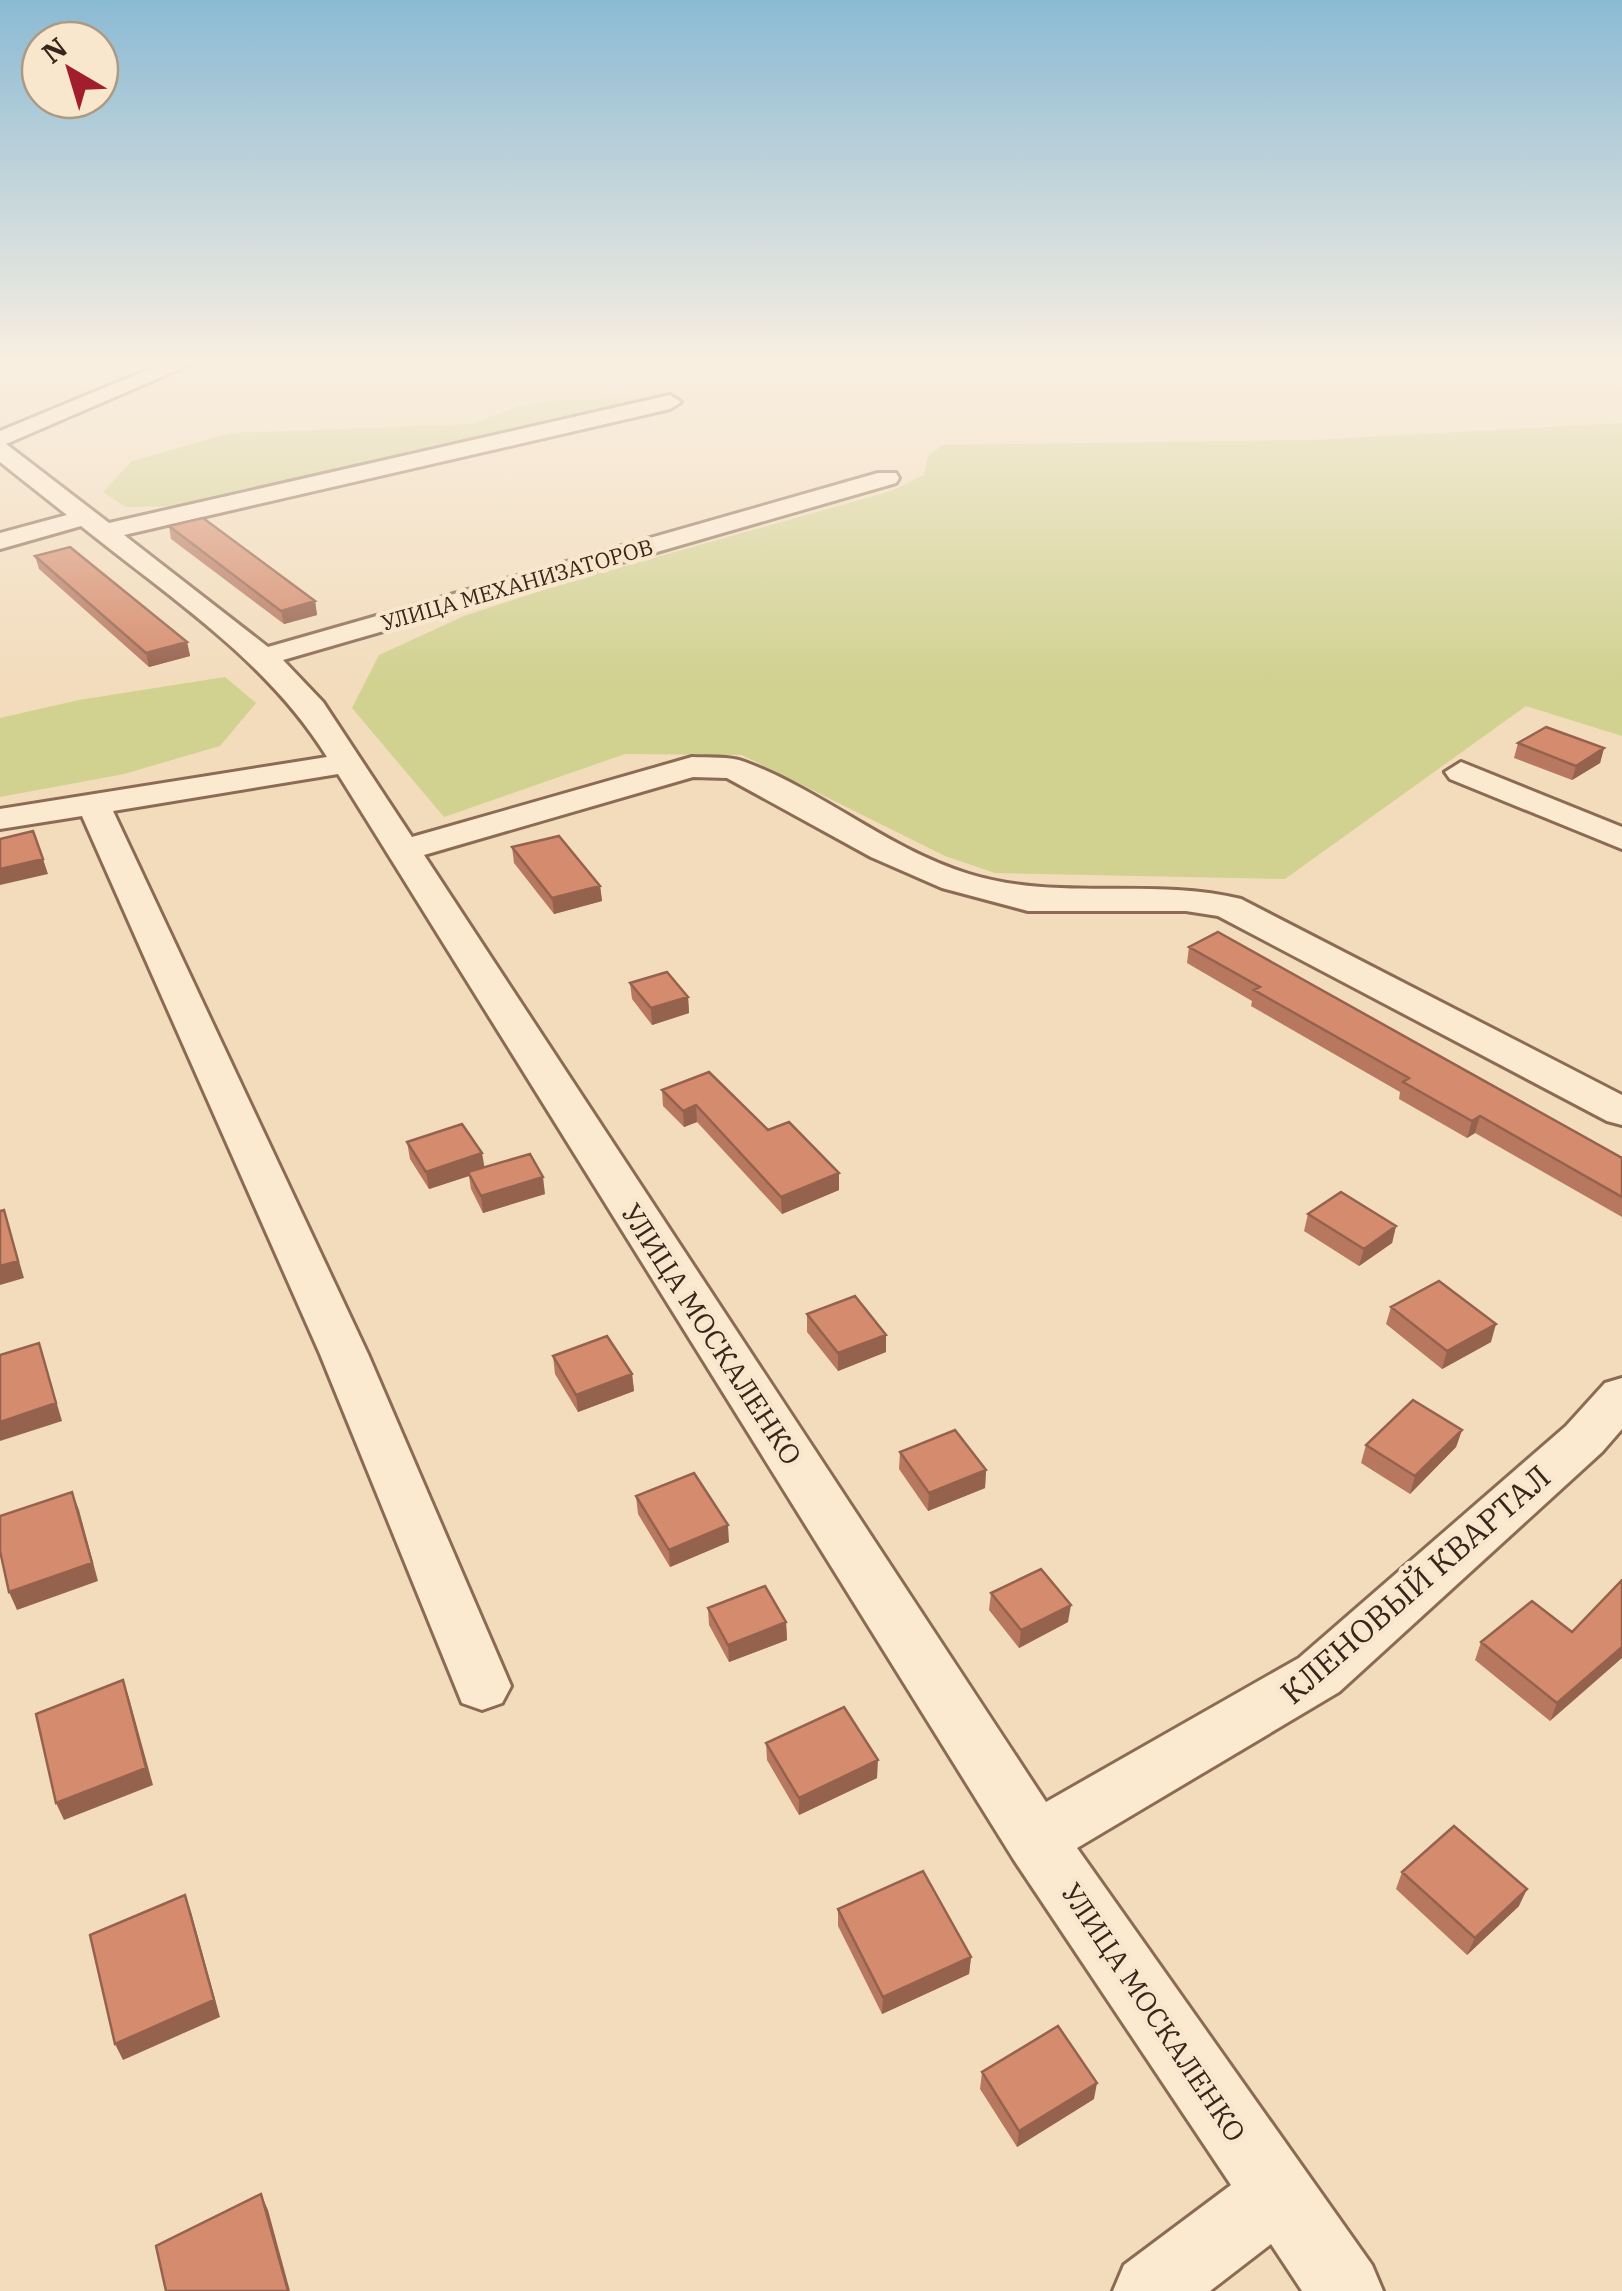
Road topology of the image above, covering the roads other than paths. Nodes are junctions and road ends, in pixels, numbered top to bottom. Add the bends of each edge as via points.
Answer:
1 (346, 471) edge
2 (887, 478) dead end
3 (19, 484) edge
4 (97, 524) junction
5 (0, 541) edge
6 (263, 657) junction
7 (348, 764) junction
8 (1461, 772) dead end
9 (93, 804) junction
10 (0, 820) edge
11 (1622, 839) edge
12 (402, 850) junction
13 (1622, 1112) edge
14 (1622, 1396) edge
15 (482, 1686) dead end
16 (1036, 1840) junction
17 (1278, 2194) junction
18 (1150, 2291) edge
19 (1346, 2291) edge

1 - 4 street
2 - 6 street, УЛИЦА МЕХАНИЗАТОРОВ
3 - 4 street, УЛИЦА МОСКАЛЕНКО
4 - 5 street
4 - 6 street, УЛИЦА МОСКАЛЕНКО
6 - 7 street, УЛИЦА МОСКАЛЕНКО via 312,708
7 - 9 street
7 - 12 street, УЛИЦА МОСКАЛЕНКО
8 - 11 street
9 - 10 street
9 - 15 street via 344,1354
12 - 13 street via 692,767 734,769 882,850 954,881 1028,900 1186,900 1228,907
12 - 16 street, УЛИЦА МОСКАЛЕНКО
14 - 16 street, КЛЕНОВЫЙ КВАРТАЛ via 1584,1438 1319,1675
16 - 17 street, УЛИЦА МОСКАЛЕНКО
17 - 18 street
17 - 19 street, УЛИЦА МОСКАЛЕНКО

